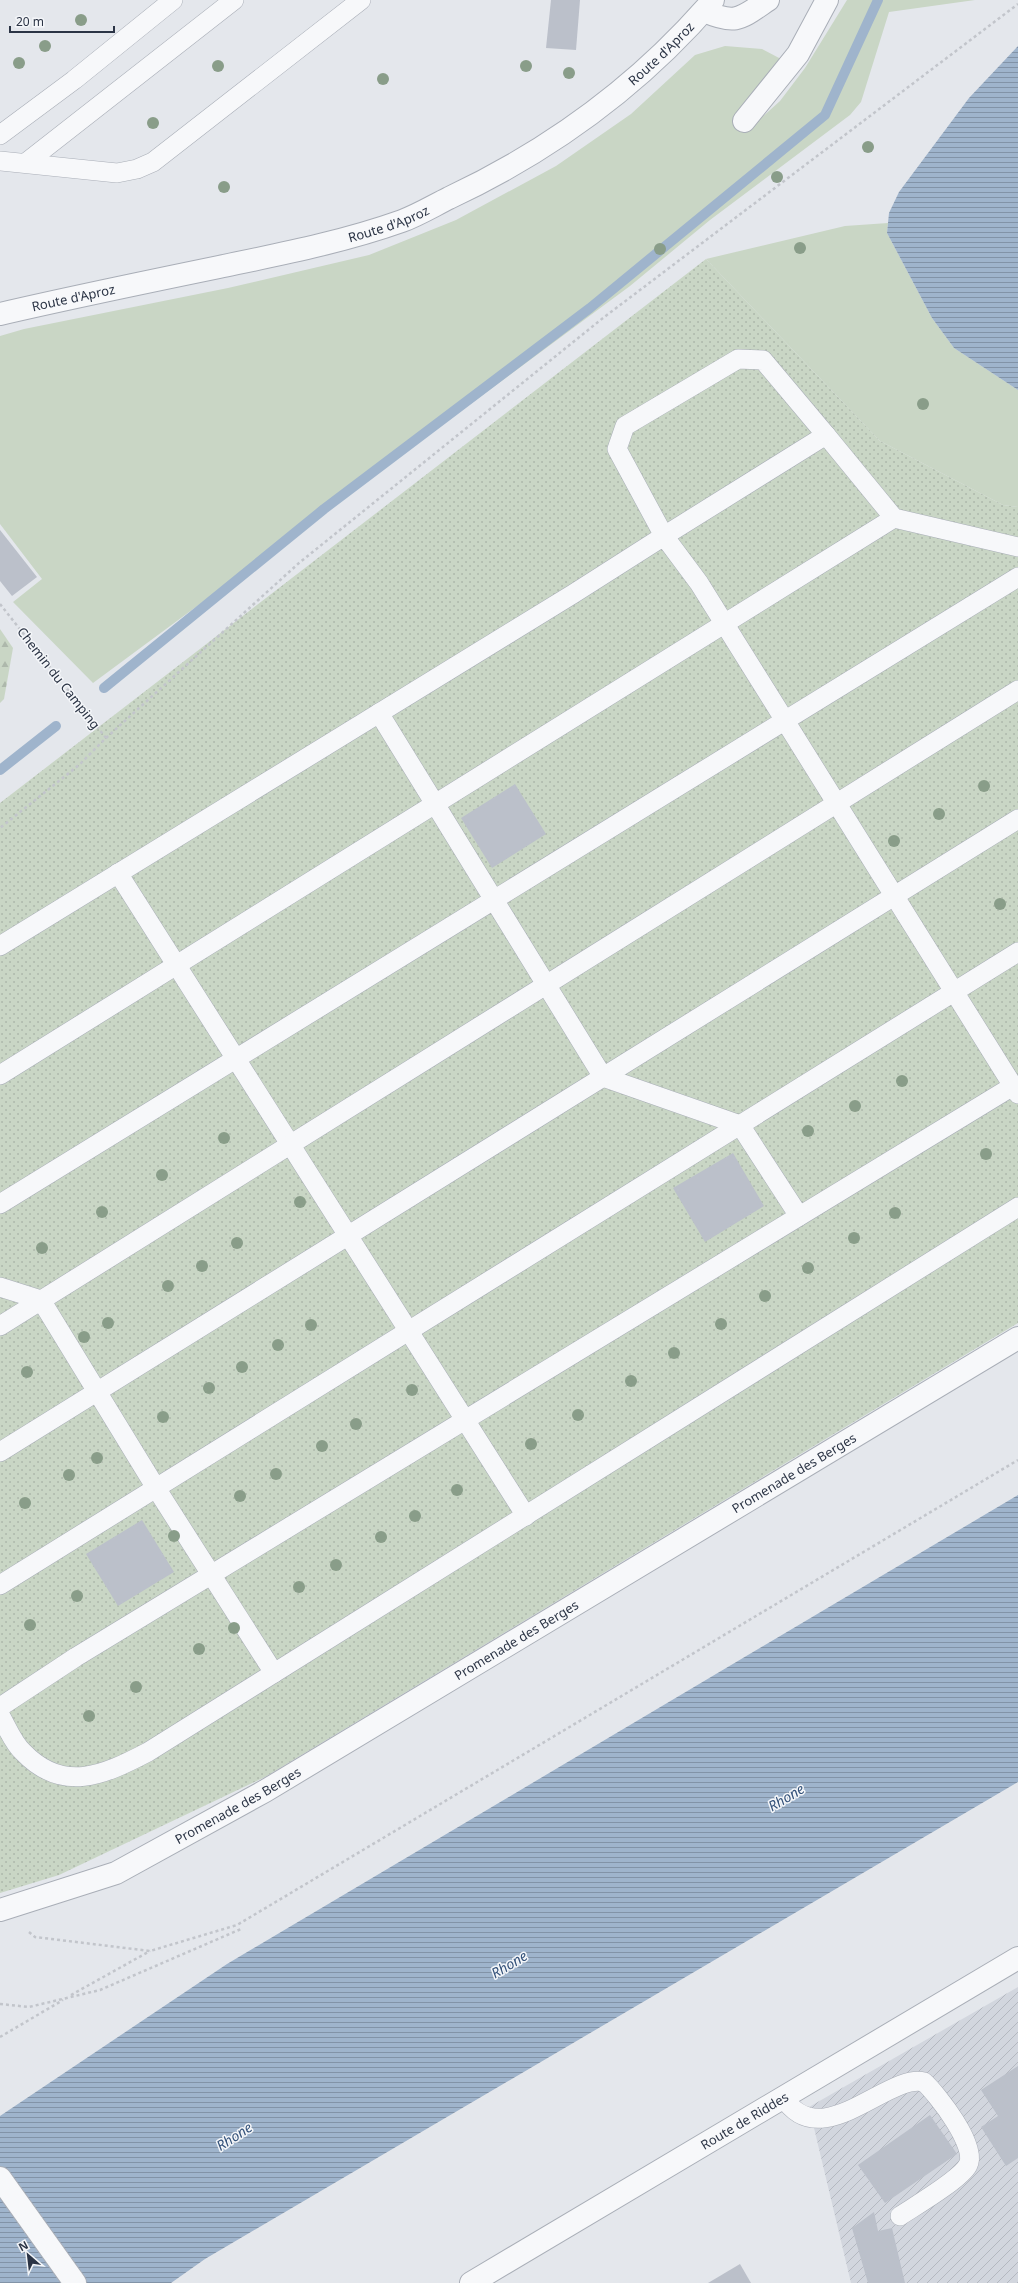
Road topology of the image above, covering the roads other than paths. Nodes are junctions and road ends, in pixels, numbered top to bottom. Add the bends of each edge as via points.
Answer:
1 (173, 0) edge
2 (234, 0) edge
3 (361, 0) edge
4 (768, 0) edge
5 (827, 0) edge
6 (708, 5) edge
7 (744, 121) dead end
8 (0, 135) edge
9 (0, 161) edge
10 (27, 162) junction
11 (0, 314) edge
12 (826, 435) junction
13 (894, 518) junction
14 (664, 536) junction
15 (1018, 547) edge
16 (1018, 577) edge
17 (724, 624) junction
18 (1018, 690) edge
19 (379, 713) junction
20 (785, 721) junction
21 (435, 804) junction
22 (837, 805) junction
23 (1018, 819) edge
24 (118, 873) junction
25 (894, 896) junction
26 (493, 900) junction
27 (0, 946) edge
28 (1018, 952) edge
29 (177, 965) junction
30 (547, 985) junction
31 (954, 991) junction
32 (236, 1059) junction
33 (0, 1075) edge
34 (603, 1077) junction
35 (1016, 1090) edge
36 (740, 1125) junction
37 (291, 1145) junction
38 (0, 1204) edge
39 (1018, 1207) edge
40 (799, 1216) junction
41 (348, 1236) junction
42 (0, 1287) edge
43 (41, 1300) junction
44 (0, 1326) edge
45 (408, 1331) junction
46 (1018, 1338) edge
47 (96, 1392) junction
48 (465, 1420) junction
49 (0, 1452) edge
50 (156, 1488) junction
51 (526, 1516) junction
52 (212, 1574) junction
53 (0, 1585) edge
54 (274, 1673) junction
55 (0, 1706) edge
56 (0, 1715) edge
57 (0, 1910) edge
58 (1018, 1958) edge
59 (783, 2097) junction
60 (0, 2178) edge
61 (900, 2216) dead end
62 (75, 2283) edge
63 (471, 2283) edge

1 - 8 lane via 74,80
2 - 10 lane
3 - 10 lane via 153,162 137,169 117,173
4 - 6 street via 741,18 722,19
5 - 7 street via 798,54
6 - 11 street, Route d'Aproz via 627,86 564,134 483,182 402,220 303,250
9 - 10 lane
12 - 13 lane
12 - 14 lane
12 - 14 lane via 763,360 738,359 625,426 616,449
13 - 15 lane
13 - 17 lane
14 - 17 lane via 699,583
14 - 19 lane
16 - 20 lane
17 - 20 lane
17 - 21 lane
18 - 22 lane
19 - 21 lane
19 - 24 lane
20 - 22 lane
20 - 26 lane
21 - 26 lane
21 - 29 lane
22 - 25 lane
22 - 30 lane
23 - 25 lane
24 - 27 lane
24 - 29 lane
25 - 31 lane
25 - 34 lane
26 - 30 lane
26 - 32 lane
28 - 31 lane
29 - 32 lane
29 - 33 lane
30 - 34 lane
30 - 37 lane
31 - 35 lane
31 - 36 lane
32 - 37 lane
32 - 38 lane
34 - 36 lane
34 - 41 lane
35 - 40 lane
36 - 40 lane
36 - 45 lane
37 - 41 lane
37 - 43 lane
39 - 51 lane
40 - 48 lane
41 - 45 lane
41 - 47 lane
42 - 43 lane
43 - 44 lane
43 - 47 lane
45 - 48 lane
45 - 50 lane
46 - 57 street, Promenade des Berges via 265,1791 116,1873
47 - 49 lane
47 - 50 lane
48 - 51 lane
48 - 52 lane
50 - 52 lane
50 - 53 lane
51 - 54 lane
52 - 54 lane
52 - 55 lane
54 - 56 lane via 148,1752 114,1770 75,1779 47,1772 22,1752
58 - 59 street, Route de Riddes
59 - 61 lane via 788,2105 802,2115 818,2118 857,2108 908,2081 924,2082 935,2092 961,2133 969,2149 970,2159 958,2176
59 - 63 street, Route de Riddes
60 - 62 street

